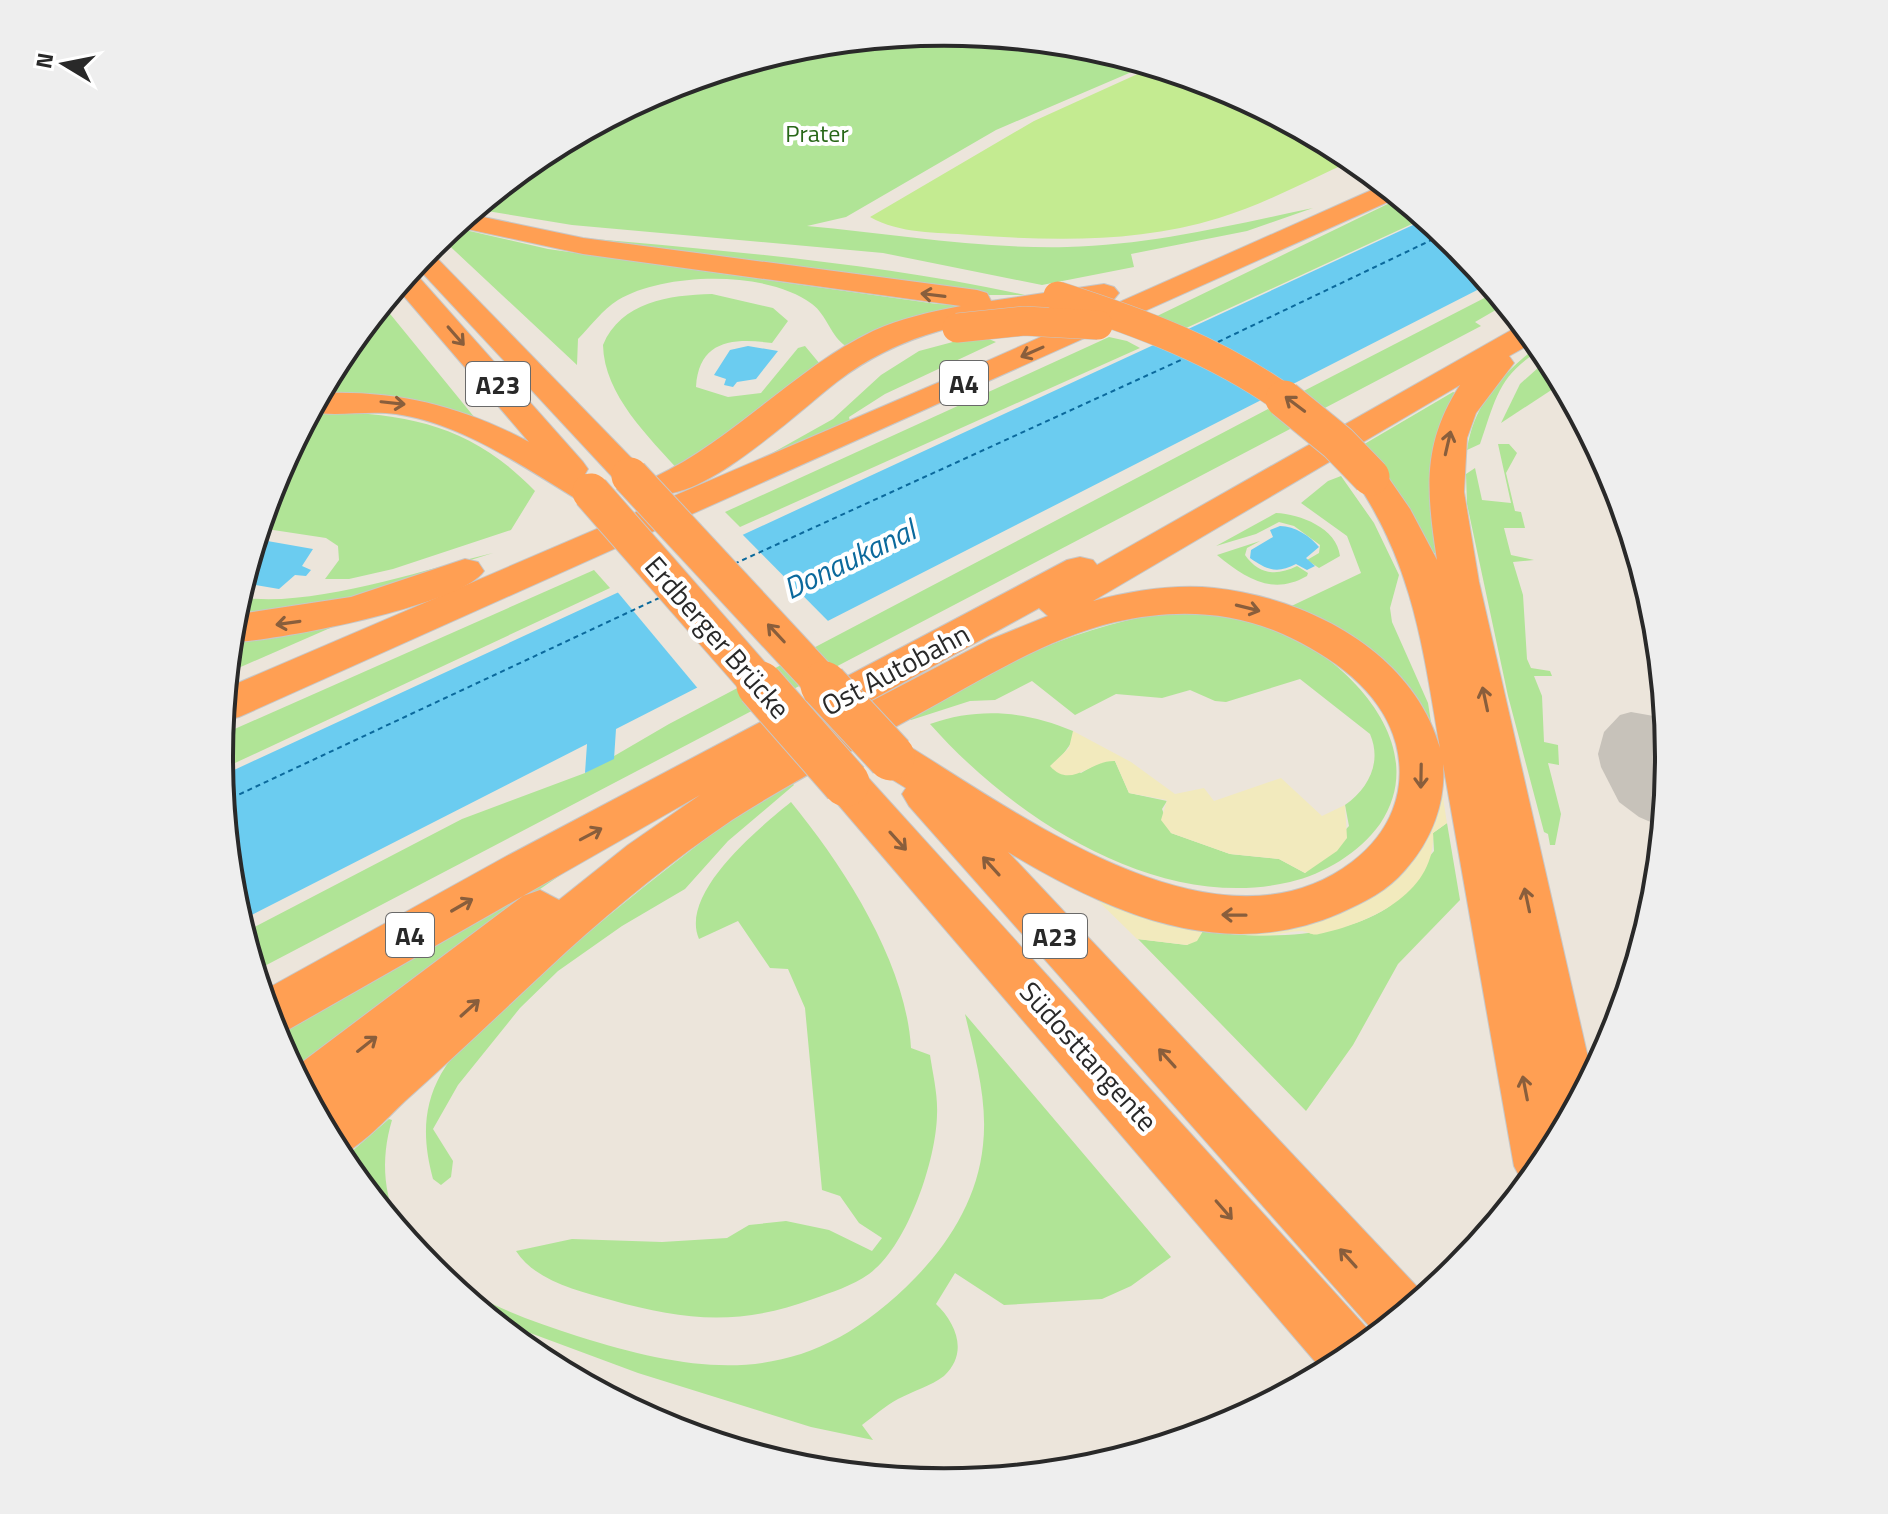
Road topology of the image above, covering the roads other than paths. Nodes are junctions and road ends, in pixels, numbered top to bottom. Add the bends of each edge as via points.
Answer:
1 (1381, 196) edge
2 (482, 216) edge
3 (474, 223) edge
4 (1301, 232) junction
5 (431, 265) edge
6 (411, 286) edge
7 (1067, 300) junction
8 (1517, 336) edge
9 (1517, 337) edge
10 (1195, 345) junction
11 (1523, 345) edge
12 (327, 403) edge
13 (591, 492) junction
14 (245, 628) edge
15 (238, 678) edge
16 (236, 701) edge
17 (891, 757) junction
18 (846, 783) joint
19 (279, 1009) edge
20 (314, 1085) edge
21 (1569, 1095) edge
22 (336, 1126) edge
23 (1538, 1147) edge
24 (1394, 1307) edge
25 (1342, 1346) edge

1 - 4 highway, A4
2 - 10 highway, bridge via 584,232 861,256 1000,281 1096,307
7 -> 3 highway via 920,294 583,246
4 - 7 highway via 1269,233 1140,284
4 -> 16 highway, A4
17 -> 5 highway, Erdberger Brücke / A23, bridge
6 -> 13 highway, A23
7 -> 14 highway via 945,318 883,339 742,443 674,483 444,580 339,613
19 -> 8 highway, Ost Autobahn / A4 via 522,871
20 -> 9 highway via 565,892 677,815 1130,565
10 - 15 highway, bridge via 1069,321 957,328 897,349 798,428 717,473
23 -> 10 highway, bridge via 1429,584 1405,528 1371,477 1305,412
21 -> 11 highway via 1460,582 1444,467 1450,432 1470,393
12 -> 13 highway via 376,401 437,411 476,426
13 - 18 highway, Erdberger Brücke / A23, bridge
22 -> 17 highway via 577,912 694,822 998,650 1092,613 1146,601 1193,600 1240,606 1307,628 1365,667 1395,698 1416,739 1422,779 1413,822 1382,865 1362,881 1291,911 1233,916 1172,908 1115,888
24 -> 17 highway, Südosttangente / A23
18 -> 25 highway, Südosttangente / A23

